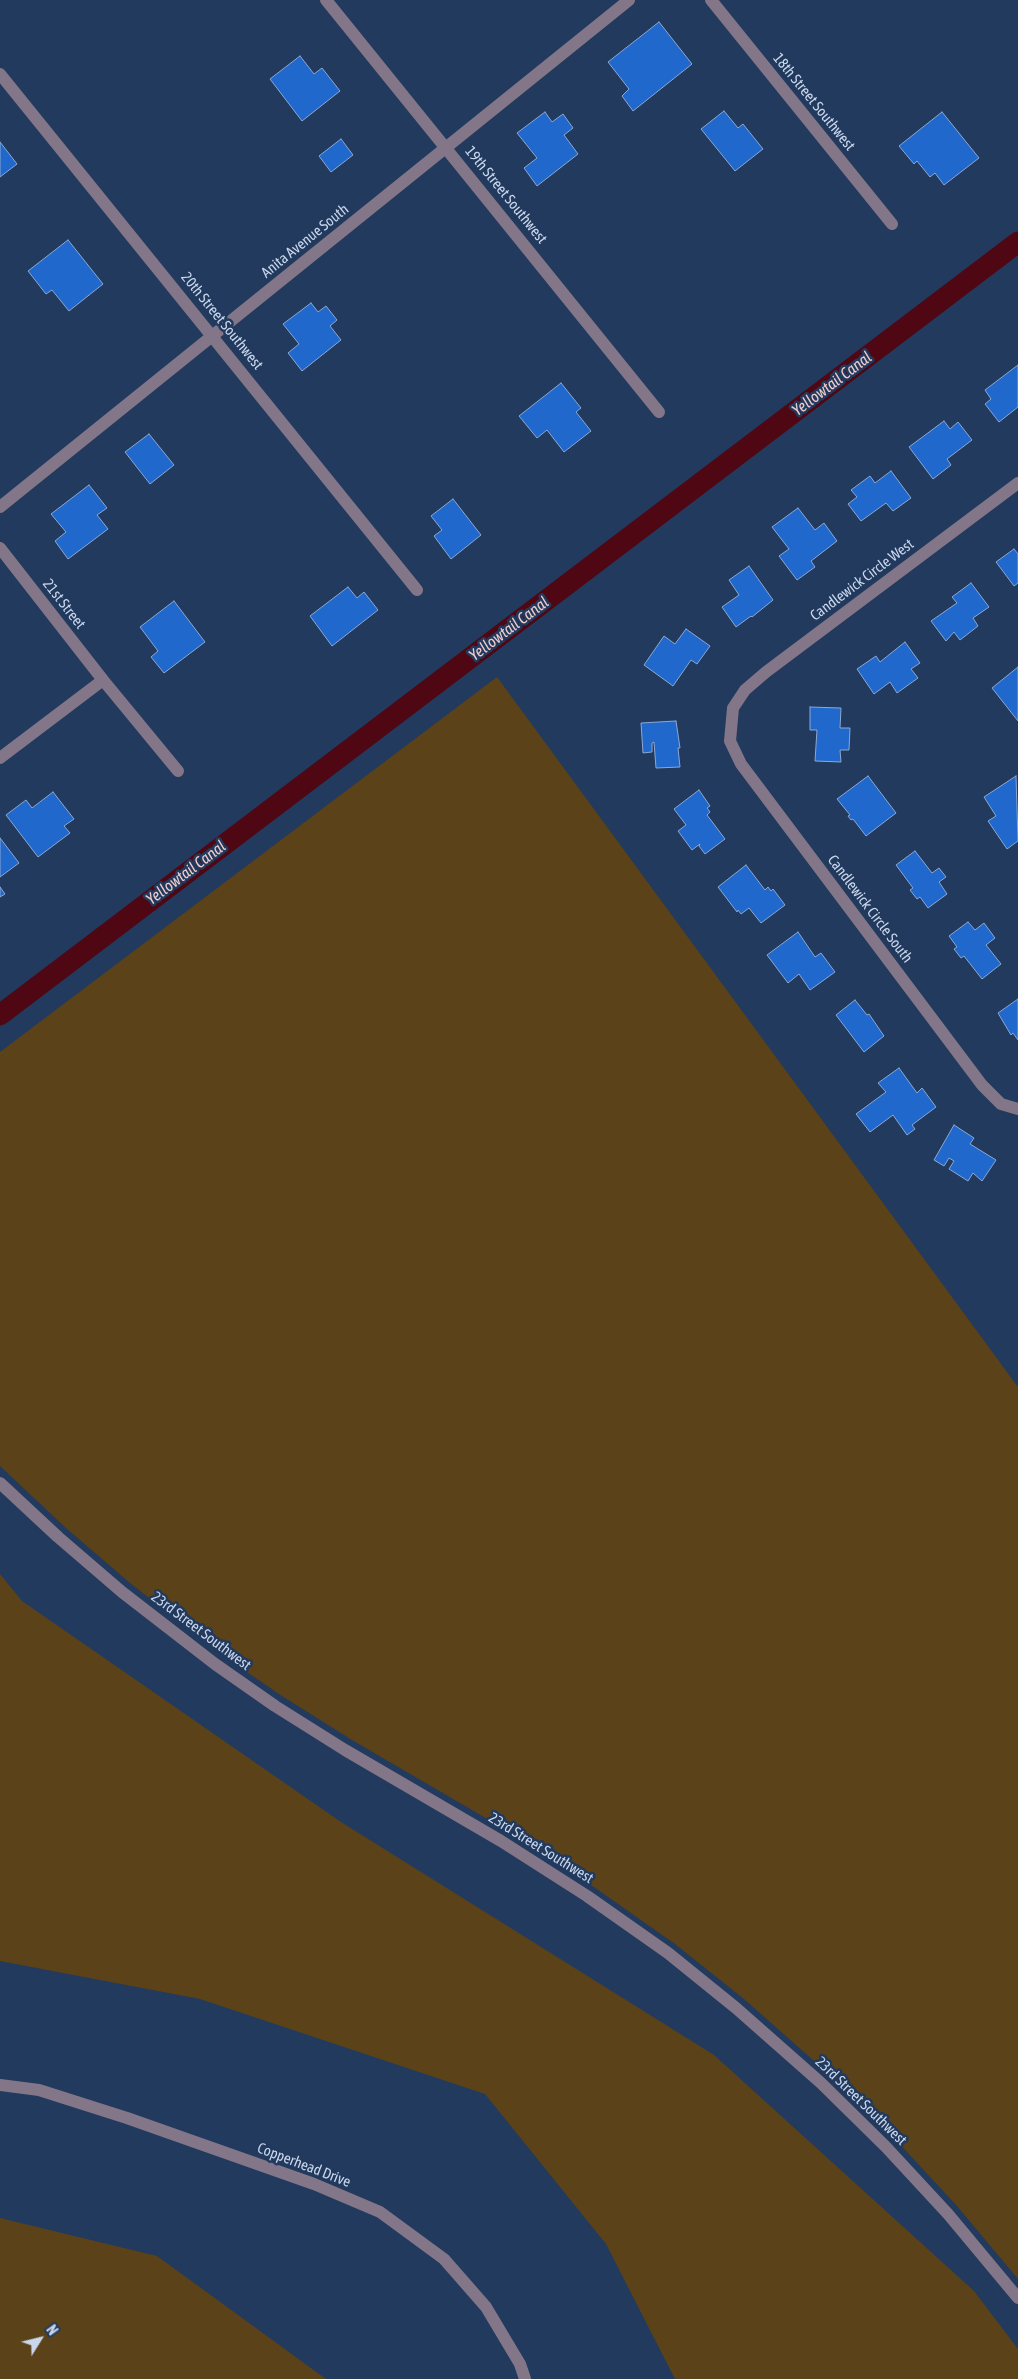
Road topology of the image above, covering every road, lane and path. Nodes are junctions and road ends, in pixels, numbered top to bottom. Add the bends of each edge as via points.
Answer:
1 (326, 0) edge
2 (629, 0) edge
3 (711, 0) edge
4 (0, 74) edge
5 (447, 148) junction
6 (892, 224) dead end
7 (212, 335) junction
8 (659, 412) dead end
9 (1018, 484) edge
10 (0, 507) edge
11 (0, 548) edge
12 (417, 590) dead end
13 (103, 680) junction
14 (733, 708) joint
15 (0, 758) edge
16 (178, 771) dead end
17 (1018, 1109) edge
18 (0, 1483) edge
19 (0, 2085) edge
20 (1018, 2298) edge
21 (525, 2379) edge

1 - 5 street, 19th Street Southwest
2 - 5 street, Anita Avenue South
3 - 6 street, 18th Street Southwest
4 - 7 street, 20th Street Southwest
5 - 7 street, Anita Avenue South
5 - 8 street, 19th Street Southwest
7 - 10 street, Anita Avenue South
7 - 12 street, 20th Street Southwest
9 - 14 street, Candlewick Circle West via 766,672 745,690
11 - 13 street, 21st Street
13 - 15 street
13 - 16 street, 21st Street
14 - 17 street, Candlewick Circle South via 730,741 741,764 982,1085 1001,1104
18 - 20 street, 23rd Street Southwest via 122,1592 215,1664 345,1750 501,1841 668,1953 822,2083 948,2214
19 - 21 street, Copperhead Drive via 38,2090 127,2118 314,2184 380,2212 444,2259 486,2307 520,2364

